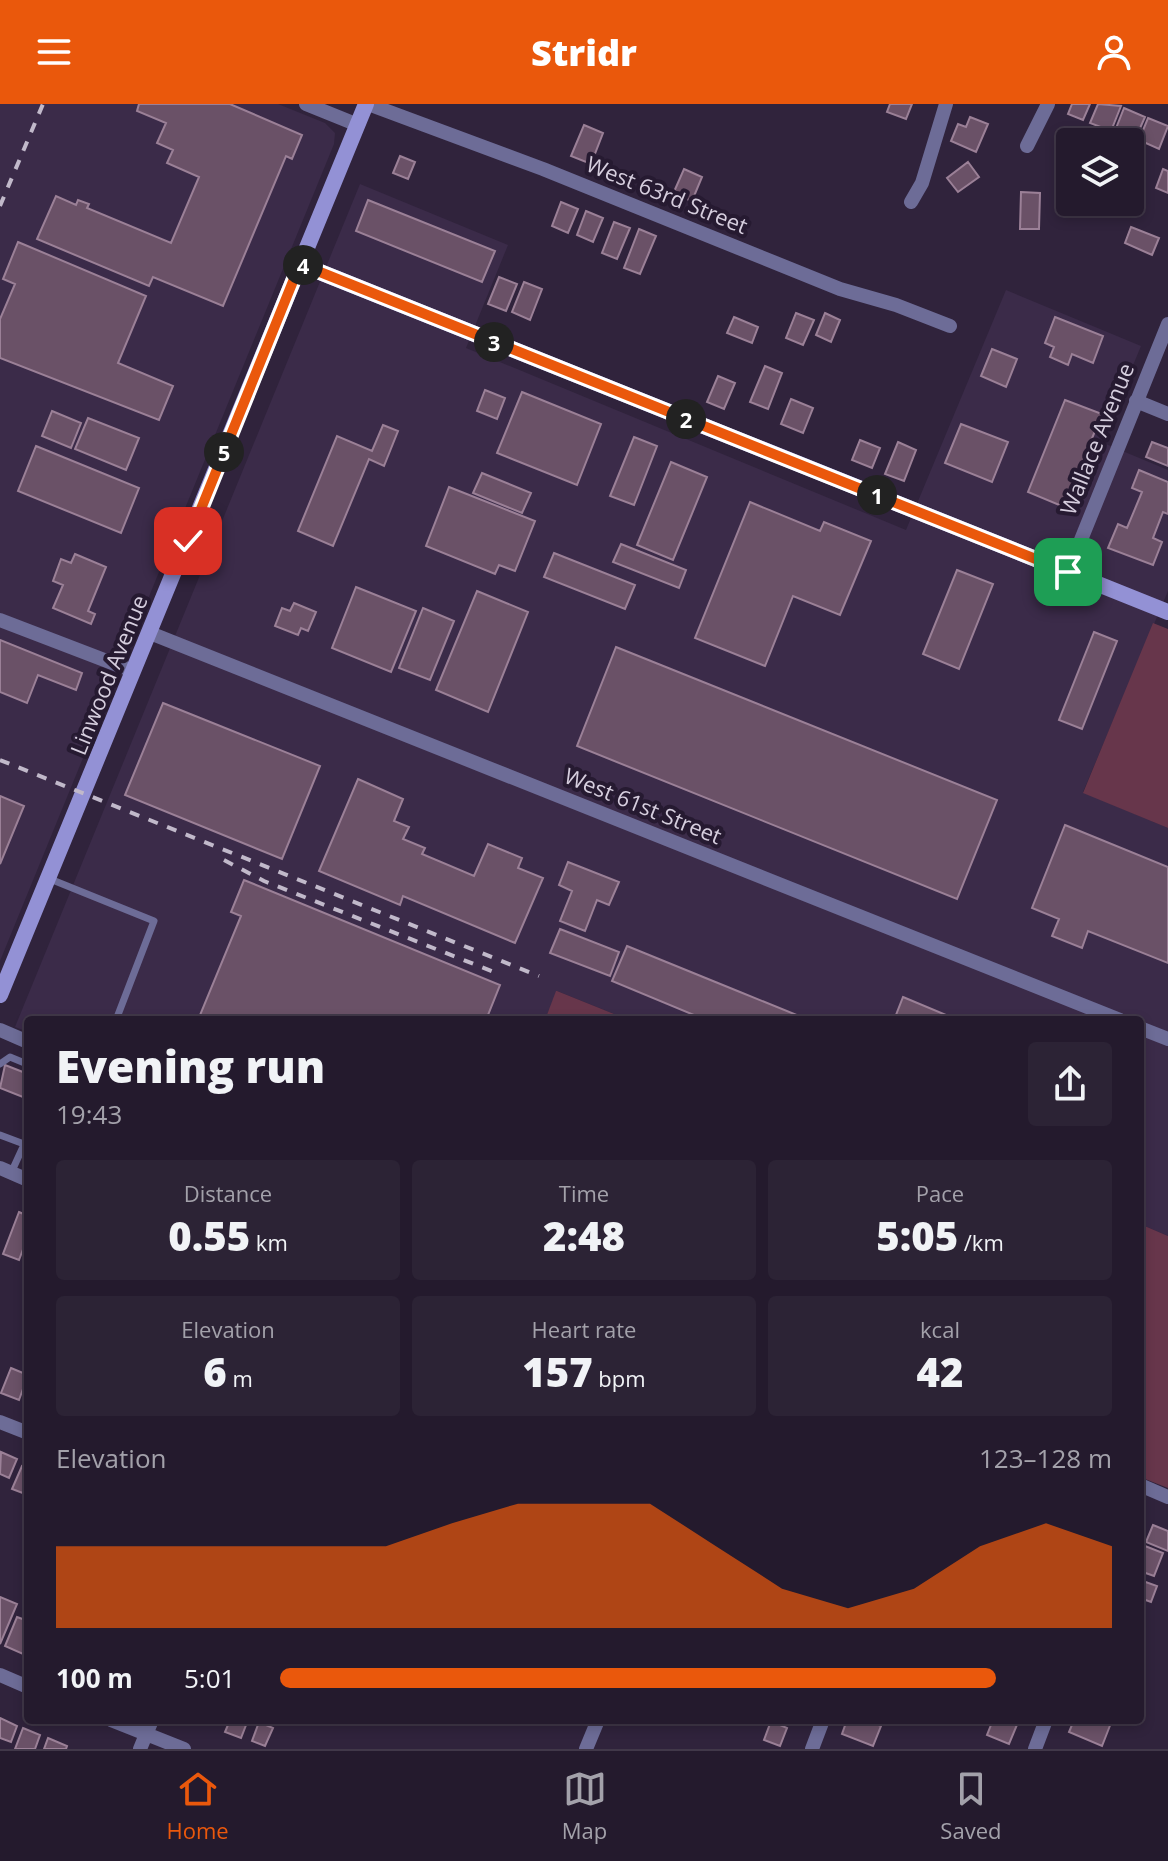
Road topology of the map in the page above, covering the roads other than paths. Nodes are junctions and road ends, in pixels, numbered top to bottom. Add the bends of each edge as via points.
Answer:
1 (306, 104) edge
2 (367, 104) edge
3 (946, 104) edge
4 (1048, 104) edge
5 (358, 125) junction
6 (1027, 146) dead end
7 (911, 202) dead end
8 (300, 264) junction
9 (1168, 324) edge
10 (950, 326) dead end
11 (1136, 401) junction
12 (1168, 414) edge
13 (1068, 572) junction
14 (1168, 612) edge
15 (0, 620) edge
16 (150, 633) junction
17 (133, 671) junction
18 (50, 879) junction
19 (0, 995) edge
20 (118, 1016) edge
21 (1110, 1016) edge
22 (0, 1030) edge
23 (1144, 1030) edge
24 (1168, 1039) edge
25 (24, 1040) edge
26 (24, 1062) edge
27 (0, 1064) edge
28 (0, 1135) edge
29 (24, 1144) joint
30 (6, 1171) edge
31 (0, 1422) edge
32 (24, 1431) edge
33 (1144, 1488) edge
34 (1168, 1497) edge
35 (0, 1675) edge
36 (24, 1685) edge
37 (596, 1724) edge
38 (821, 1724) edge
39 (1044, 1724) edge
40 (149, 1727) edge
41 (140, 1749) edge
42 (184, 1749) edge
43 (586, 1749) edge
44 (812, 1749) edge
45 (1035, 1749) edge

1 - 5 street
2 - 5 main road, Linwood Avenue
2 - 10 street, West 63rd Street via 840,289
3 - 7 street
4 - 6 street
5 - 8 main road, Linwood Avenue
8 - 13 main road
8 - 16 main road, Linwood Avenue
9 - 11 street, Wallace Avenue
11 - 12 street
11 - 13 street, Wallace Avenue
13 - 14 main road
15 - 17 street
16 - 17 main road, Linwood Avenue
16 - 21 street, West 61st Street
17 - 18 main road, Linwood Avenue
18 - 19 main road, Linwood Avenue
18 - 20 lane via 154,921
22 - 25 street
23 - 24 street
26 - 27 lane via 10,1057
28 - 29 lane
29 - 30 lane
31 - 32 street
33 - 34 street
35 - 36 street
37 - 43 street
38 - 44 street
39 - 45 street
40 - 41 street
40 - 42 street

